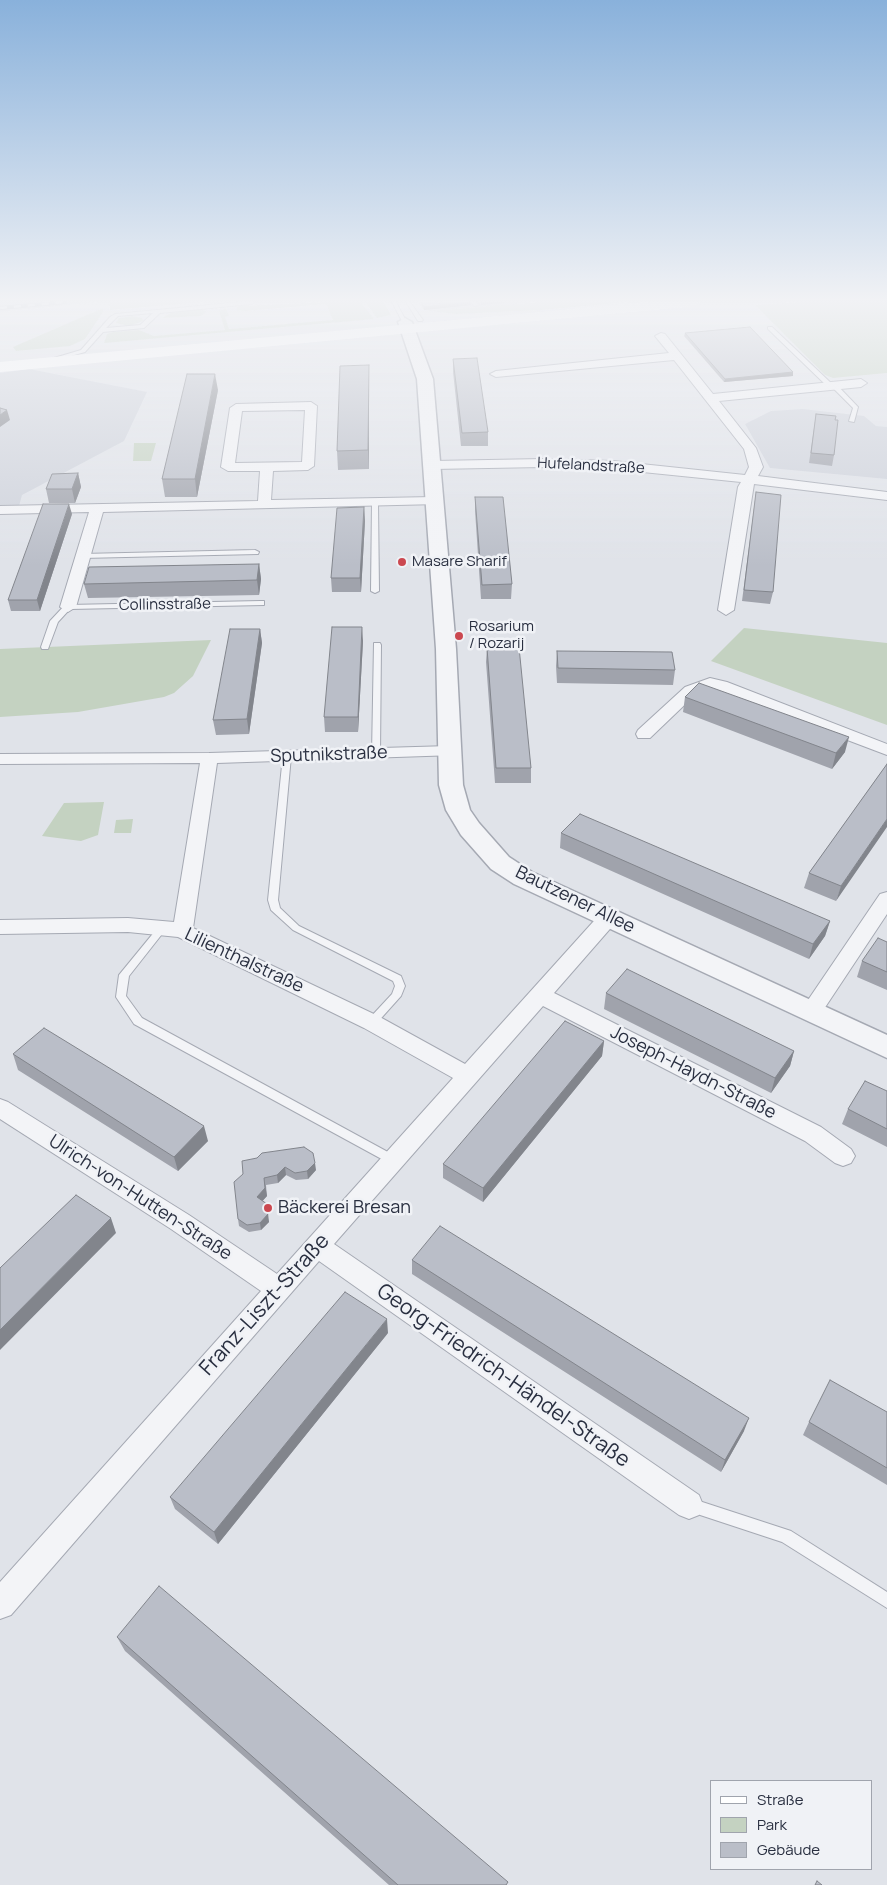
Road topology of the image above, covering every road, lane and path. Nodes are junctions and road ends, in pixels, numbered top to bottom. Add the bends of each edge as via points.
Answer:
1 (426, 390) edge
2 (703, 390) edge
3 (791, 390) edge
4 (836, 390) edge
5 (709, 398) junction
6 (852, 421) dead end
7 (433, 465) junction
8 (267, 467) junction
9 (750, 478) junction
10 (887, 496) edge
11 (434, 501) junction
12 (375, 503) junction
13 (264, 505) junction
14 (97, 509) junction
15 (0, 510) edge
16 (255, 552) dead end
17 (82, 556) junction
18 (375, 591) dead end
19 (261, 603) dead end
20 (68, 607) junction
21 (726, 610) dead end
22 (377, 645) dead end
23 (45, 647) dead end
24 (644, 734) dead end
25 (887, 750) edge
26 (450, 751) junction
27 (376, 754) junction
28 (286, 756) junction
29 (209, 758) junction
30 (0, 759) edge
31 (887, 899) edge
32 (609, 917) junction
33 (0, 927) edge
34 (173, 929) junction
35 (540, 995) junction
36 (811, 1012) junction
37 (372, 1022) junction
38 (887, 1047) edge
39 (468, 1076) junction
40 (0, 1108) edge
41 (842, 1156) dead end
42 (393, 1160) junction
43 (317, 1246) junction
44 (279, 1289) junction
45 (689, 1505) joint
46 (887, 1601) edge
47 (0, 1604) edge

1 - 7 street, Bautzener Allee
2 - 5 street
3 - 5 street
4 - 6 lane via 856,408
5 - 9 street via 750,448 756,467
7 - 9 street, Hufelandstraße via 586,464
7 - 11 street, Bautzener Allee
8 - 8 street via 308,466 311,406 236,408 228,467
8 - 13 street
9 - 10 street, Hufelandstraße
9 - 21 street via 745,487
11 - 12 street
11 - 26 street, Bautzener Allee via 446,649
12 - 13 street
12 - 18 lane
13 - 14 street
14 - 15 street
14 - 17 street
16 - 17 lane
17 - 20 street
19 - 20 lane, Collinsstraße
20 - 23 lane via 54,621
22 - 27 lane
24 - 25 street via 691,690 710,684 721,685
26 - 27 street, Sputnikstraße
26 - 32 street, Bautzener Allee via 451,785 458,810 481,844 500,863 523,878
27 - 28 street, Sputnikstraße
28 - 29 street, Sputnikstraße
28 - 37 lane via 273,900 276,910 296,928 397,979 400,986 396,996
29 - 30 street, Sputnikstraße
29 - 34 street
31 - 36 street
32 - 35 street, Franz-Liszt-Straße
32 - 36 street, Bautzener Allee
33 - 34 street, Lilienthalstraße via 128,925
34 - 37 street, Lilienthalstraße
34 - 42 lane via 124,975 120,997 138,1021
35 - 39 street, Franz-Liszt-Straße
35 - 41 street, Joseph-Haydn-Straße via 812,1134
36 - 38 street, Bautzener Allee
37 - 39 street, Lilienthalstraße
39 - 42 street, Franz-Liszt-Straße
40 - 44 street, Ulrich-von-Hutten-Straße
42 - 43 street, Franz-Liszt-Straße
43 - 44 street, Franz-Liszt-Straße
43 - 45 street, Georg-Friedrich-Händel-Straße
44 - 47 street, Franz-Liszt-Straße
45 - 46 lane via 786,1536

